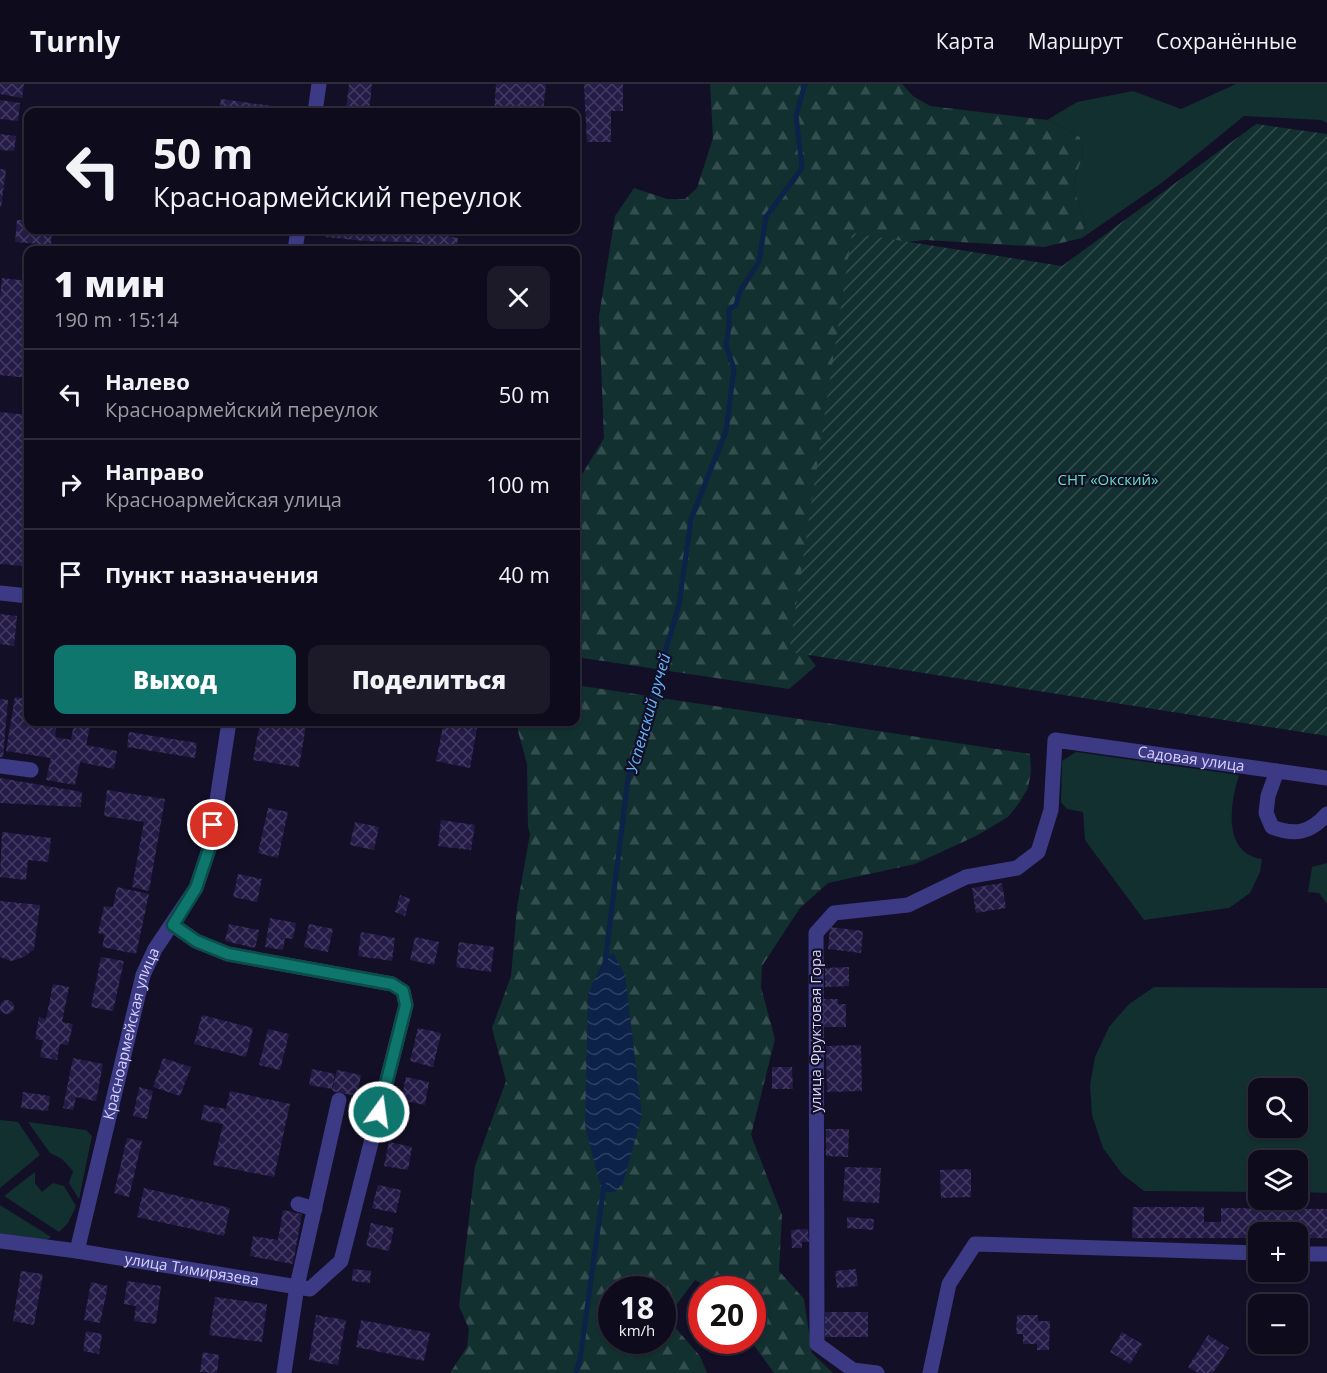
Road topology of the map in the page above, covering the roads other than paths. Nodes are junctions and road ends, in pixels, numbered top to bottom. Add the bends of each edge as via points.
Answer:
1 (319, 84) edge
2 (316, 108) edge
3 (0, 593) edge
4 (24, 596) edge
5 (228, 726) edge
6 (1055, 740) joint
7 (0, 766) edge
8 (31, 770) dead end
9 (1277, 771) junction
10 (1327, 778) edge
11 (1327, 814) edge
12 (173, 925) junction
13 (339, 1100) dead end
14 (298, 1204) dead end
15 (315, 1209) junction
16 (0, 1241) edge
17 (77, 1251) junction
18 (1248, 1253) edge
19 (1308, 1254) edge
20 (1327, 1254) edge
21 (297, 1286) junction
22 (284, 1373) edge
23 (877, 1373) edge
24 (930, 1373) edge

1 - 2 street
3 - 4 street
5 - 12 street, Красноармейская улица via 210,846 196,888
6 - 9 street, Садовая улица
6 - 23 street, улица Фруктовая Гора via 1051,810 1038,852 1017,868 966,877 908,905 834,913 816,933 817,1344 853,1370
7 - 8 street
9 - 10 street, Садовая улица
9 - 11 street via 1266,813 1272,827 1294,833 1316,826
12 - 17 street, Красноармейская улица via 155,949 143,975
12 - 21 street via 196,941 228,954 392,984 403,991 406,1005 341,1261 310,1289
13 - 15 street
14 - 15 street
15 - 21 street
16 - 17 street, улица Тимирязева
17 - 21 street, улица Тимирязева
18 - 24 street via 975,1244 950,1284
19 - 20 street
21 - 22 street

